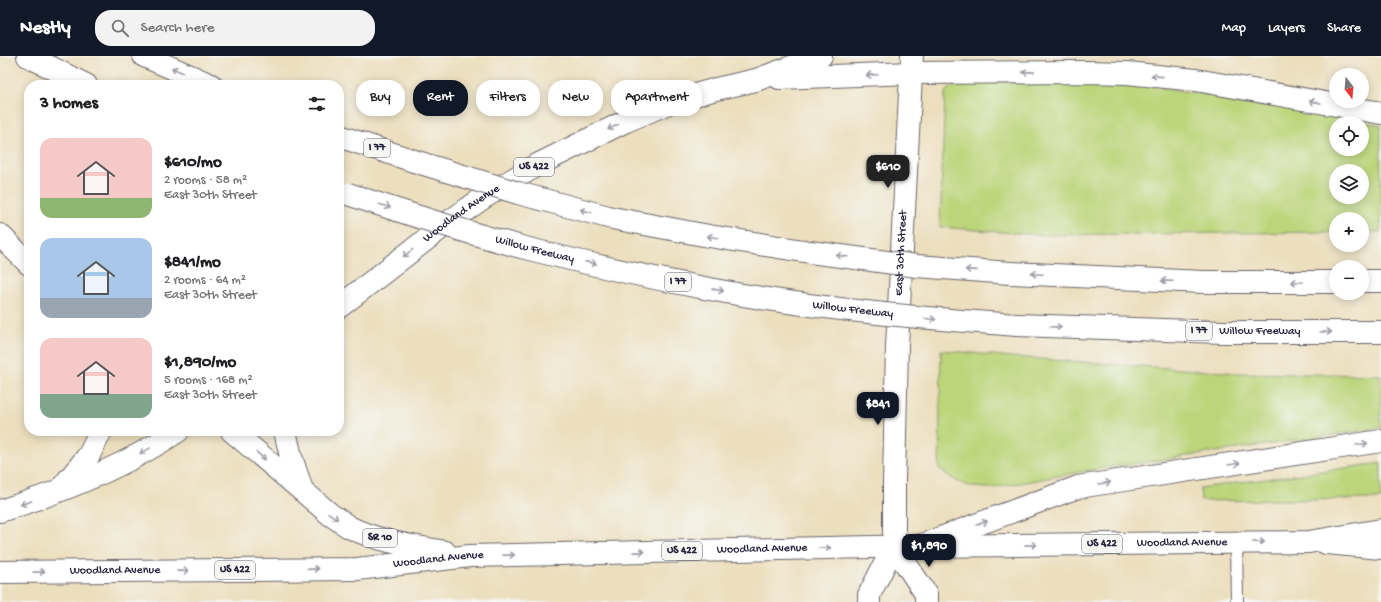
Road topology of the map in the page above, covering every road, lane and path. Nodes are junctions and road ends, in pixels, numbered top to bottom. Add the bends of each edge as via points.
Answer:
1 (28, 56) edge
2 (144, 56) edge
3 (821, 56) edge
4 (912, 65) edge
5 (76, 80) edge
6 (199, 80) edge
7 (756, 80) junction
8 (1381, 113) edge
9 (344, 138) edge
10 (344, 193) edge
11 (0, 234) edge
12 (24, 252) edge
13 (24, 259) edge
14 (1369, 281) edge
15 (1381, 281) edge
16 (1329, 282) edge
17 (344, 303) edge
18 (1381, 332) edge
19 (98, 436) edge
20 (170, 436) edge
21 (238, 436) edge
22 (286, 436) edge
23 (1381, 442) edge
24 (60, 490) junction
25 (303, 492) junction
26 (0, 511) edge
27 (1381, 530) edge
28 (1236, 542) junction
29 (1309, 542) junction
30 (894, 546) junction
31 (919, 546) junction
32 (1381, 548) edge
33 (470, 556) junction
34 (0, 572) edge
35 (869, 602) edge
36 (926, 602) edge
37 (1237, 602) edge

1 - 5 main road
6 -> 2 main road
3 - 7 main road, Woodland Avenue / US 422
4 -> 7 main road via 820,76
8 -> 4 main road via 1196,80 1127,73
4 - 30 main road, East 30th Street via 897,346
7 -> 17 main road, Woodland Avenue / US 422 via 671,102 535,166 450,221
16 -> 9 main road, I 77, bridge via 1204,282 1010,273 917,266 810,252 612,218 518,193
10 -> 18 main road, Willow Freeway / I 77, bridge via 528,248 624,271 722,291 822,306 1017,325 1223,332
11 - 12 main road
11 - 13 main road
14 - 15 main road
19 - 24 main road via 89,455
20 -> 24 main road via 129,460
21 -> 25 main road, SR 10
22 - 25 main road
31 -> 23 main road via 1078,487
24 -> 26 main road
25 -> 33 main road, SR 10 via 331,515 370,535 402,544
27 - 29 main road, US 422
28 -> 29 main road, Woodland Avenue / US 422
31 -> 28 main road, Woodland Avenue / US 422
28 - 37 lane
29 - 32 main road, Woodland Avenue
30 - 31 main road, Woodland Avenue / US 422
33 -> 30 main road, Woodland Avenue / US 422
30 - 35 main road, East 30th Street via 869,595
30 - 36 main road via 926,594
34 -> 33 main road, Woodland Avenue / US 422 via 357,569

